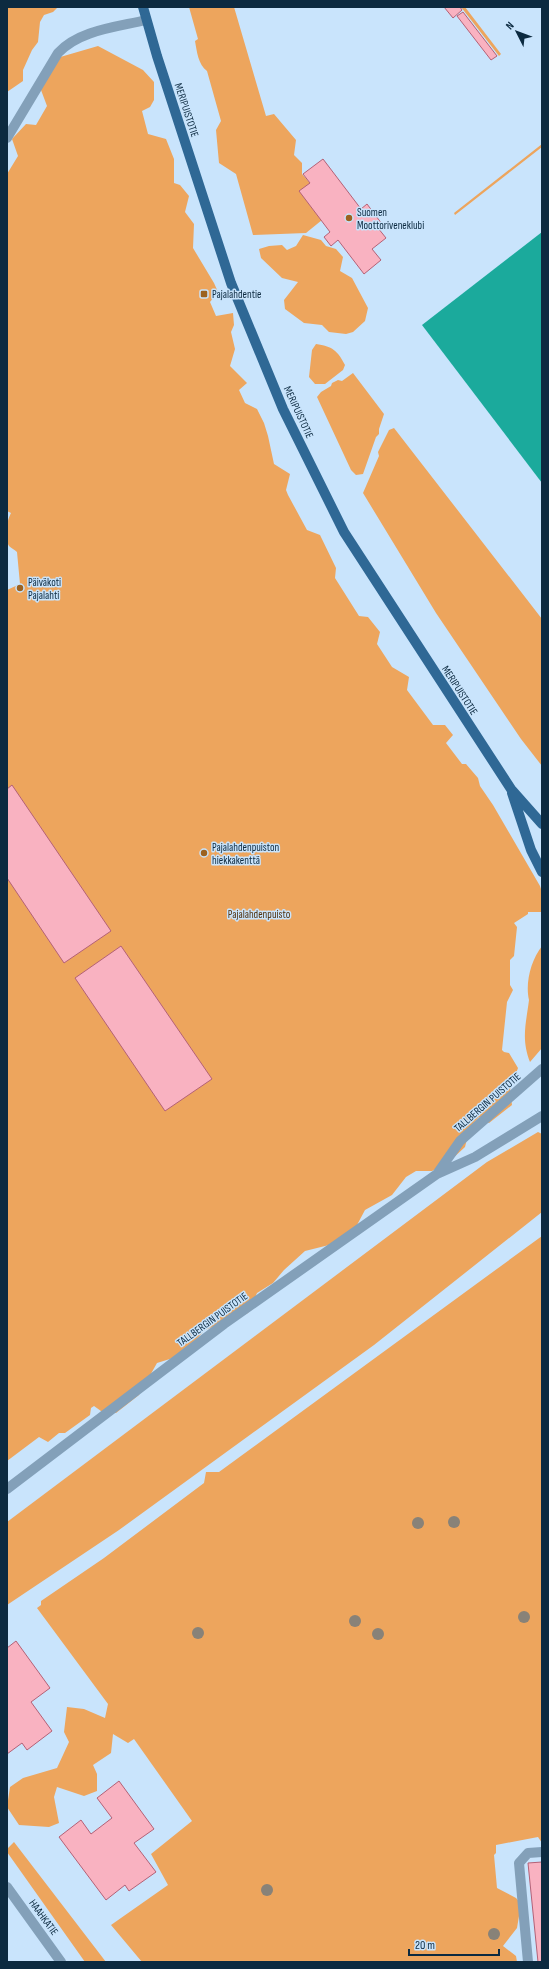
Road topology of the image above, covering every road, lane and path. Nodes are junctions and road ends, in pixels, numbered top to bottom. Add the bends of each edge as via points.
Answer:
1 (143, 7) edge
2 (146, 20) junction
3 (7, 138) edge
4 (511, 789) junction
5 (542, 824) edge
6 (542, 872) edge
7 (542, 1069) edge
8 (542, 1116) edge
9 (437, 1174) junction
10 (7, 1489) edge
11 (542, 1852) edge
12 (7, 1887) edge
13 (61, 1962) edge
14 (528, 1962) edge

1 - 2 main road, MERIPUISTOTIE
2 - 3 street via 72,40 58,53
2 - 4 main road, MERIPUISTOTIE via 230,283 283,409 344,532
4 - 5 main road, MERIPUISTOTIE
4 - 6 main road, MERIPUISTOTIE via 531,850
7 - 9 street, TALLBERGIN PUISTOTIE via 460,1141
8 - 9 street, TALLBERGIN PUISTOTIE via 475,1157
9 - 10 street, TALLBERGIN PUISTOTIE via 224,1324
11 - 14 street via 528,1853 519,1863
12 - 13 street, HAAHKATIE

